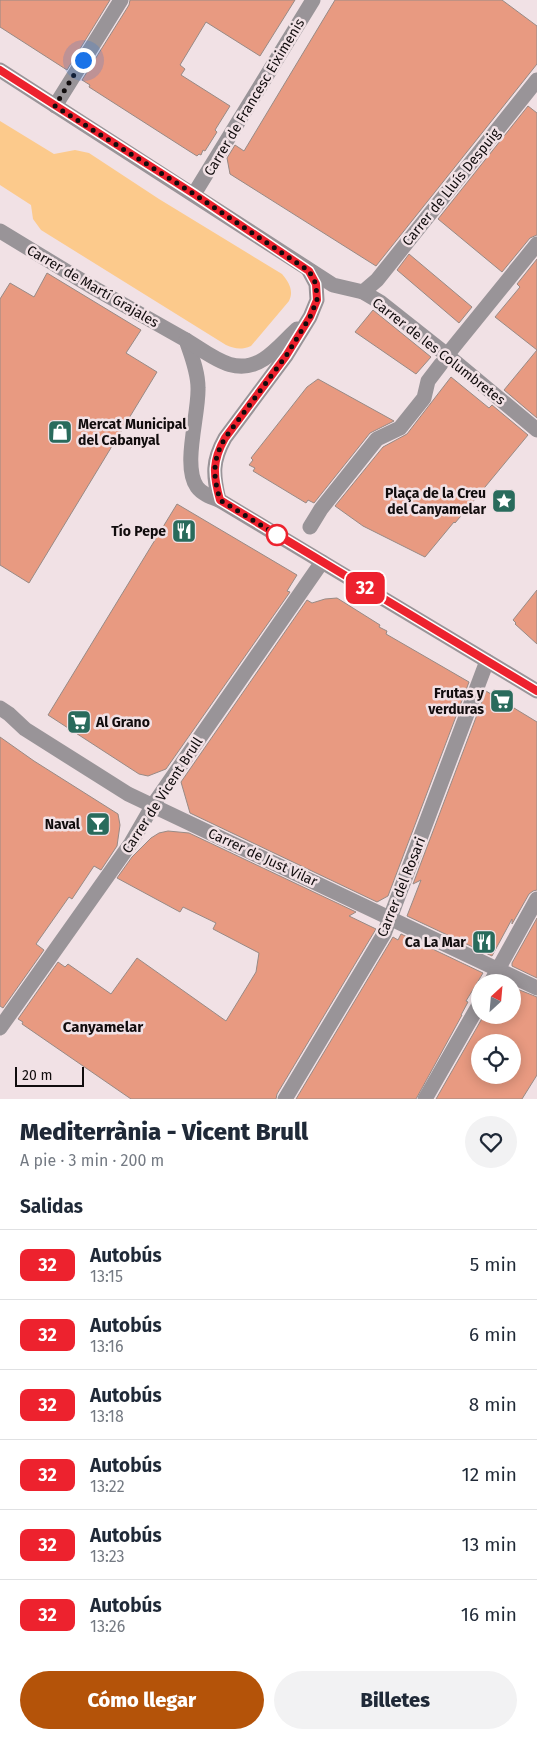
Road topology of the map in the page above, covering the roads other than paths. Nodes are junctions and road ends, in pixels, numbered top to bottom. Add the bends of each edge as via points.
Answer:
1 (121, 0) edge
2 (313, 0) edge
3 (0, 70) edge
4 (537, 80) edge
5 (55, 106) junction
6 (194, 194) junction
7 (1, 233) edge
8 (537, 244) edge
9 (309, 271) junction
10 (363, 292) junction
11 (310, 317) junction
12 (186, 340) junction
13 (444, 359) junction
14 (537, 430) edge
15 (220, 500) junction
16 (310, 527) dead end
17 (322, 562) junction
18 (487, 661) junction
19 (537, 691) edge
20 (0, 708) edge
21 (153, 805) junction
22 (537, 899) edge
23 (391, 918) junction
24 (491, 974) edge
25 (496, 974) edge
26 (521, 983) edge
27 (537, 988) edge
28 (471, 1019) edge
29 (0, 1028) edge
30 (285, 1099) edge
31 (425, 1099) edge

1 - 5 street
2 - 6 street, Carrer de Francesc Eiximenis
3 - 5 street
4 - 10 street, Carrer de Lluís Despuig via 377,280
5 - 6 street
6 - 9 street
7 - 12 street, Carrer de Martí Grajales
8 - 13 street
9 - 10 street, Carrer de les Columbretes via 333,285
9 - 11 street via 316,284 317,300
10 - 13 street, Carrer de les Columbretes via 380,302
11 - 12 street, Carrer de Martí Grajales via 265,359 240,368
11 - 15 street via 217,452 214,470
12 - 15 street via 198,386 190,471 196,486 208,496
13 - 14 street, Carrer de les Columbretes
13 - 16 street via 428,381 424,398 400,428 377,439
15 - 17 street
17 - 18 street
17 - 21 street, Carrer de Vicent Brull
18 - 19 street
18 - 23 street, Carrer del Rosari
20 - 21 street, Carrer de Just Vilar via 25,729 128,794
21 - 23 street, Carrer de Just Vilar
21 - 29 street, Carrer de Vicent Brull via 131,844
22 - 25 street
23 - 24 street, Carrer de Just Vilar
23 - 30 street, Carrer del Rosari
26 - 27 street, Carrer de Just Vilar
28 - 31 street

